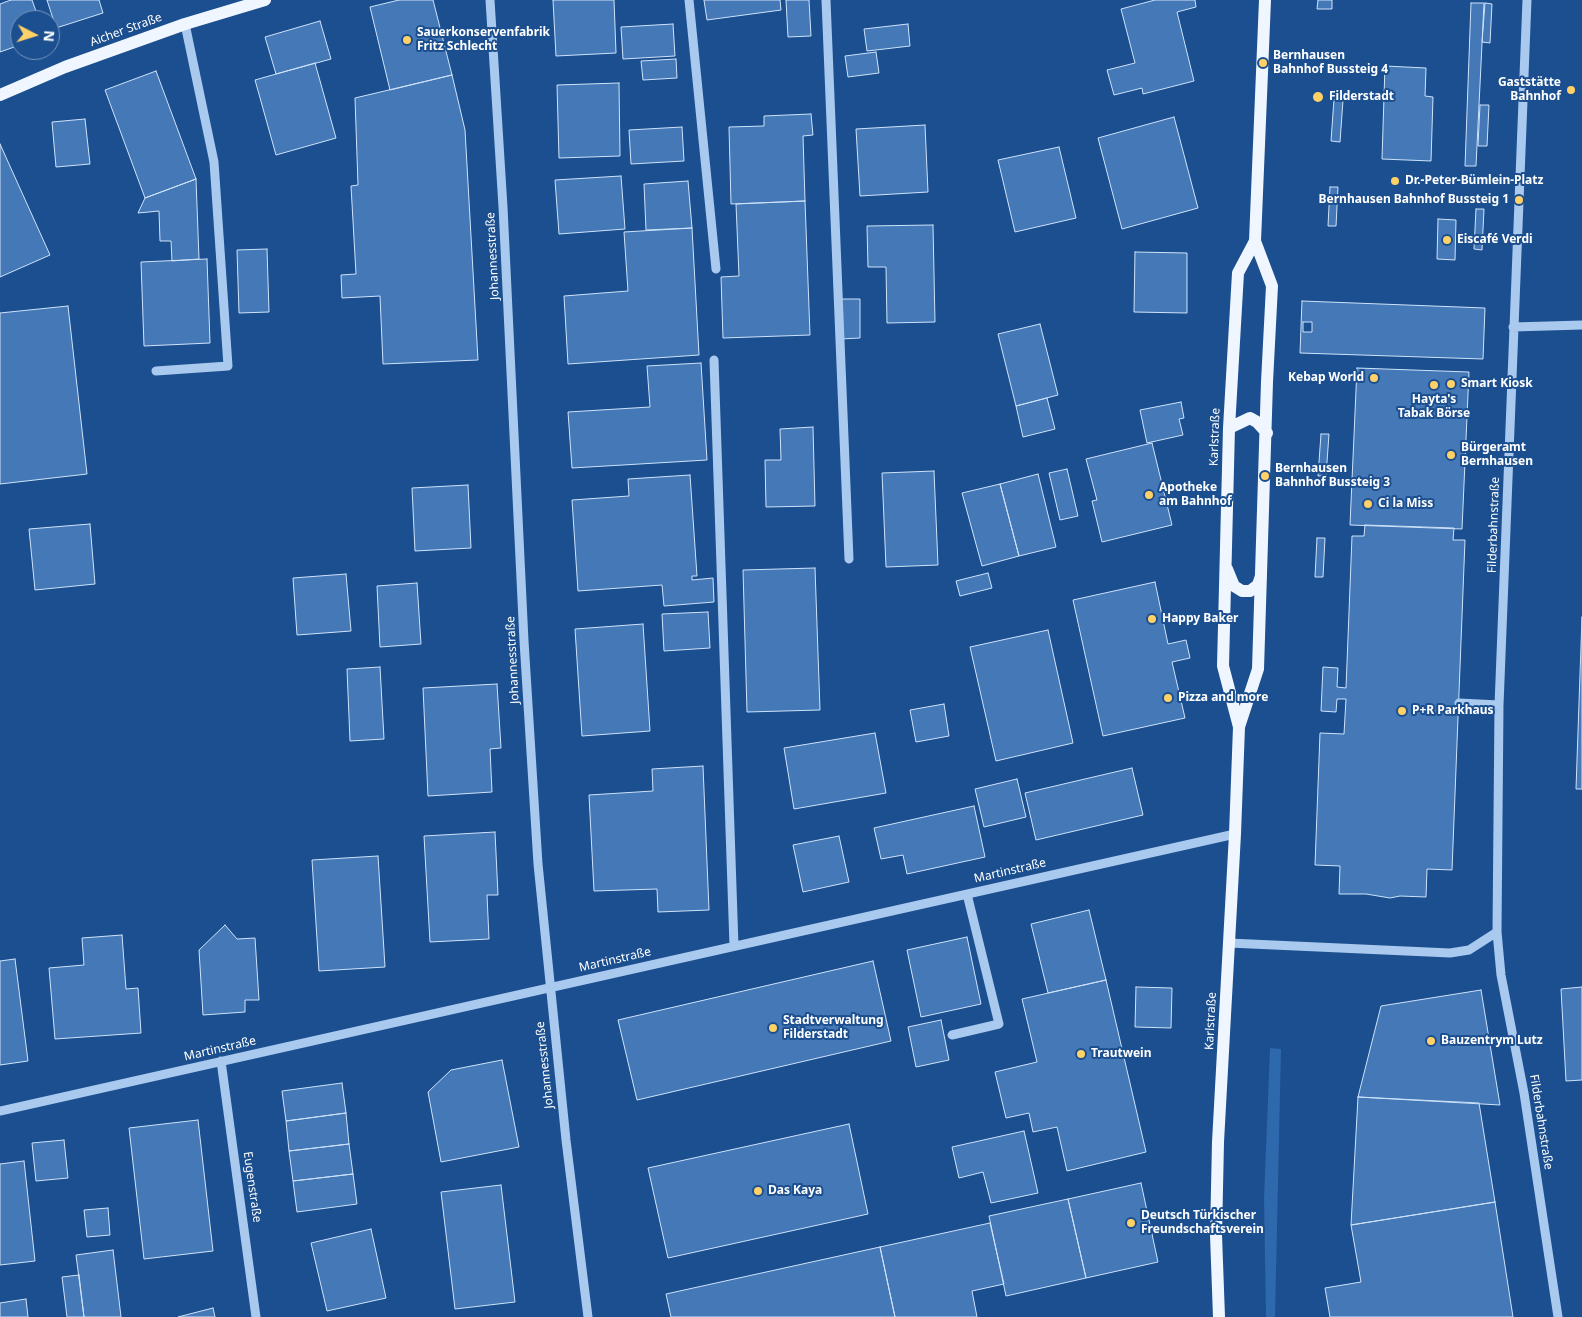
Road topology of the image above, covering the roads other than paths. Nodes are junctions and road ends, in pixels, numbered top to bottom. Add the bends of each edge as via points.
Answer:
1 (265, 0) edge
2 (490, 0) edge
3 (689, 0) edge
4 (826, 0) edge
5 (1265, 0) edge
6 (1527, 0) edge
7 (185, 24) junction
8 (0, 95) edge
9 (1255, 241) junction
10 (716, 269) dead end
11 (1582, 325) edge
12 (1513, 326) junction
13 (714, 360) dead end
14 (156, 371) dead end
15 (1229, 428) junction
16 (1267, 433) junction
17 (849, 559) dead end
18 (1225, 562) junction
19 (1262, 576) junction
20 (1459, 703) dead end
21 (1499, 705) junction
22 (1239, 727) junction
23 (1235, 834) junction
24 (967, 894) junction
25 (1497, 932) junction
26 (1230, 943) junction
27 (734, 946) junction
28 (550, 987) junction
29 (952, 1035) dead end
30 (221, 1061) junction
31 (0, 1111) edge
32 (256, 1317) edge
33 (588, 1317) edge
34 (1219, 1317) edge
35 (1558, 1317) edge

1 - 7 main road, Aicher Straße
2 - 28 street, Johannesstraße via 503,197 524,641 536,835
3 - 10 street
4 - 17 street
5 - 9 main road, Karlstraße
6 - 12 street, Filderbahnstraße
7 - 8 main road, Aicher Straße via 65,67
7 - 14 street via 214,162 228,366
9 - 15 main road, Karlstraße via 1238,273
9 - 16 main road, Karlstraße via 1272,286
11 - 12 street
12 - 21 street, Filderbahnstraße
13 - 27 street
15 - 16 main road via 1250,418
15 - 18 main road, Karlstraße
16 - 19 main road, Karlstraße
18 - 19 main road via 1234,586 1242,591 1250,591
18 - 22 main road, Karlstraße via 1223,666
19 - 22 main road, Karlstraße via 1258,669
20 - 21 street
21 - 25 street, Filderbahnstraße
22 - 23 main road, Karlstraße
23 - 24 street, Martinstraße
23 - 26 main road, Karlstraße
24 - 27 street, Martinstraße
24 - 29 street via 999,1024
25 - 26 street via 1468,950 1450,952
25 - 35 street, Filderbahnstraße via 1501,975 1524,1093
26 - 34 main road, Karlstraße via 1218,1142 1216,1236
27 - 28 street, Martinstraße
28 - 30 street, Martinstraße
28 - 33 street, Johannesstraße
30 - 31 street, Martinstraße
30 - 32 street, Eugenstraße

